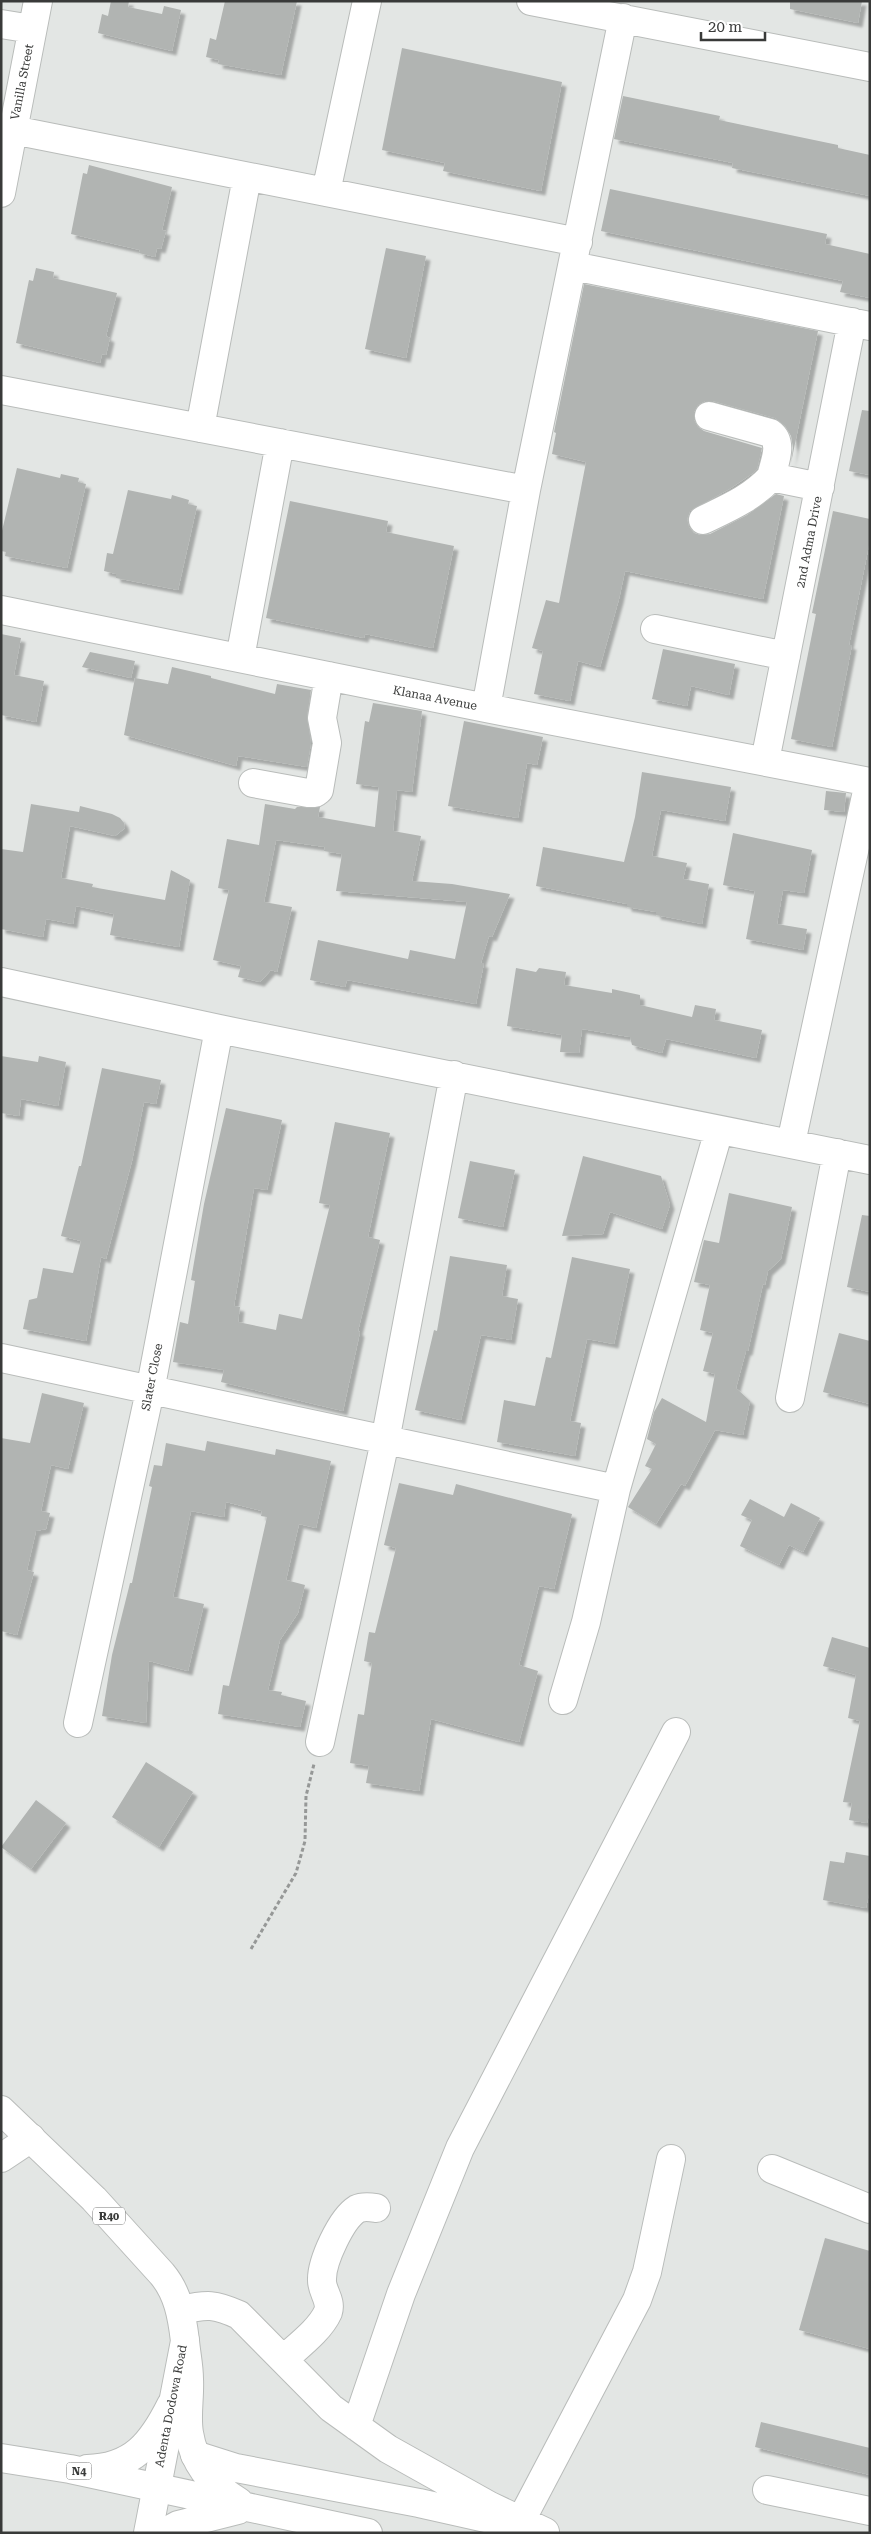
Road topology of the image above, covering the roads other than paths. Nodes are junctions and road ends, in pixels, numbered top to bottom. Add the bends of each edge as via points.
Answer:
1 (38, 1) edge
2 (367, 1) edge
3 (531, 1) edge
4 (562, 4) edge
5 (623, 18) junction
6 (1, 24) edge
7 (32, 29) junction
8 (870, 67) edge
9 (13, 130) junction
10 (247, 177) junction
11 (326, 192) junction
12 (1, 193) edge
13 (575, 254) junction
14 (861, 324) edge
15 (1, 390) edge
16 (709, 416) dead end
17 (200, 428) junction
18 (280, 443) junction
19 (771, 478) junction
20 (820, 487) junction
21 (526, 490) junction
22 (703, 520) dead end
23 (1, 610) edge
24 (655, 629) dead end
25 (786, 656) junction
26 (240, 658) junction
27 (329, 676) junction
28 (486, 708) junction
29 (766, 761) junction
30 (869, 782) edge
31 (253, 784) dead end
32 (1, 982) edge
33 (219, 1029) junction
34 (454, 1075) junction
35 (720, 1130) junction
36 (791, 1143) junction
37 (838, 1153) junction
38 (870, 1160) edge
39 (1, 1358) edge
40 (150, 1391) junction
41 (790, 1398) dead end
42 (385, 1441) junction
43 (616, 1489) junction
44 (563, 1700) dead end
45 (78, 1724) dead end
46 (676, 1732) dead end
47 (320, 1742) road end
48 (1, 2110) edge
49 (31, 2138) junction
50 (1, 2158) edge
51 (671, 2159) dead end
52 (772, 2169) dead end
53 (376, 2208) dead end
54 (870, 2209) edge
55 (182, 2310) junction
56 (184, 2341) junction
57 (284, 2359) junction
58 (171, 2405) junction
59 (356, 2426) junction
60 (195, 2455) junction
61 (1, 2458) edge
62 (70, 2469) junction
63 (155, 2488) junction
64 (767, 2490) dead end
65 (249, 2508) junction
66 (870, 2511) edge
67 (518, 2523) junction
68 (547, 2532) edge
69 (148, 2533) edge
70 (163, 2533) edge
71 (368, 2533) edge

1 - 7 main road, Vanilla Street
2 - 11 main road
3 - 4 main road
4 - 5 main road
5 - 8 main road
5 - 13 main road
6 - 7 main road
7 - 9 main road, Vanilla Street
9 - 10 main road
9 - 12 main road, Vanilla Street
10 - 11 main road
10 - 17 main road
11 - 13 main road
13 - 14 main road
13 - 21 main road
14 - 20 main road, 2nd Adma Drive
15 - 17 main road
16 - 19 main road via 776,437 778,444
17 - 18 main road
18 - 21 main road
18 - 26 main road
19 - 20 main road
19 - 22 main road via 760,490
20 - 25 main road, 2nd Adma Drive
21 - 28 main road
23 - 26 main road, Klanaa Avenue
24 - 25 main road
25 - 29 main road, 2nd Adma Drive
26 - 27 main road, Klanaa Avenue
27 - 28 main road, Klanaa Avenue
27 - 31 main road via 322,718 327,743 319,790 308,793
28 - 29 main road, Klanaa Avenue
29 - 30 main road, Klanaa Avenue
30 - 36 main road
32 - 33 main road
33 - 34 main road
33 - 40 main road, Slater Close
34 - 35 main road
34 - 42 main road
35 - 36 main road
35 - 43 main road
36 - 37 main road
37 - 38 main road
37 - 41 main road
39 - 40 main road
40 - 42 main road
40 - 45 main road, Slater Close
42 - 43 main road
42 - 47 main road
43 - 44 main road via 586,1622
46 - 59 main road via 460,2148 401,2294
48 - 49 main road, Adenta Dodowa Road / R40
49 - 50 main road
49 - 55 main road, Adenta Dodowa Road / R40 via 94,2199 162,2274
51 - 67 main road via 647,2272 636,2300
52 - 54 main road
53 - 57 main road via 358,2209 346,2219 322,2271 322,2285 329,2309 302,2343
55 - 56 main road, Adenta Dodowa Road / R40
55 - 57 main road via 205,2305 221,2307 239,2316
56 - 58 main road, Adenta Dodowa Road / R40
56 - 60 main road via 189,2378 188,2432
57 - 59 main road via 331,2408
58 - 62 main road via 160,2427 131,2458 105,2469
58 - 63 main road, Adenta Dodowa Road / R40
59 - 67 main road via 388,2449
60 - 65 main road via 204,2474
60 - 67 main road via 236,2468
61 - 62 main road, N4
62 - 63 main road, N4
63 - 65 main road, N4
63 - 69 main road, Adenta Dodowa Road / R40
64 - 66 main road
65 - 70 main road via 206,2516
65 - 71 main road, N4
67 - 68 main road

